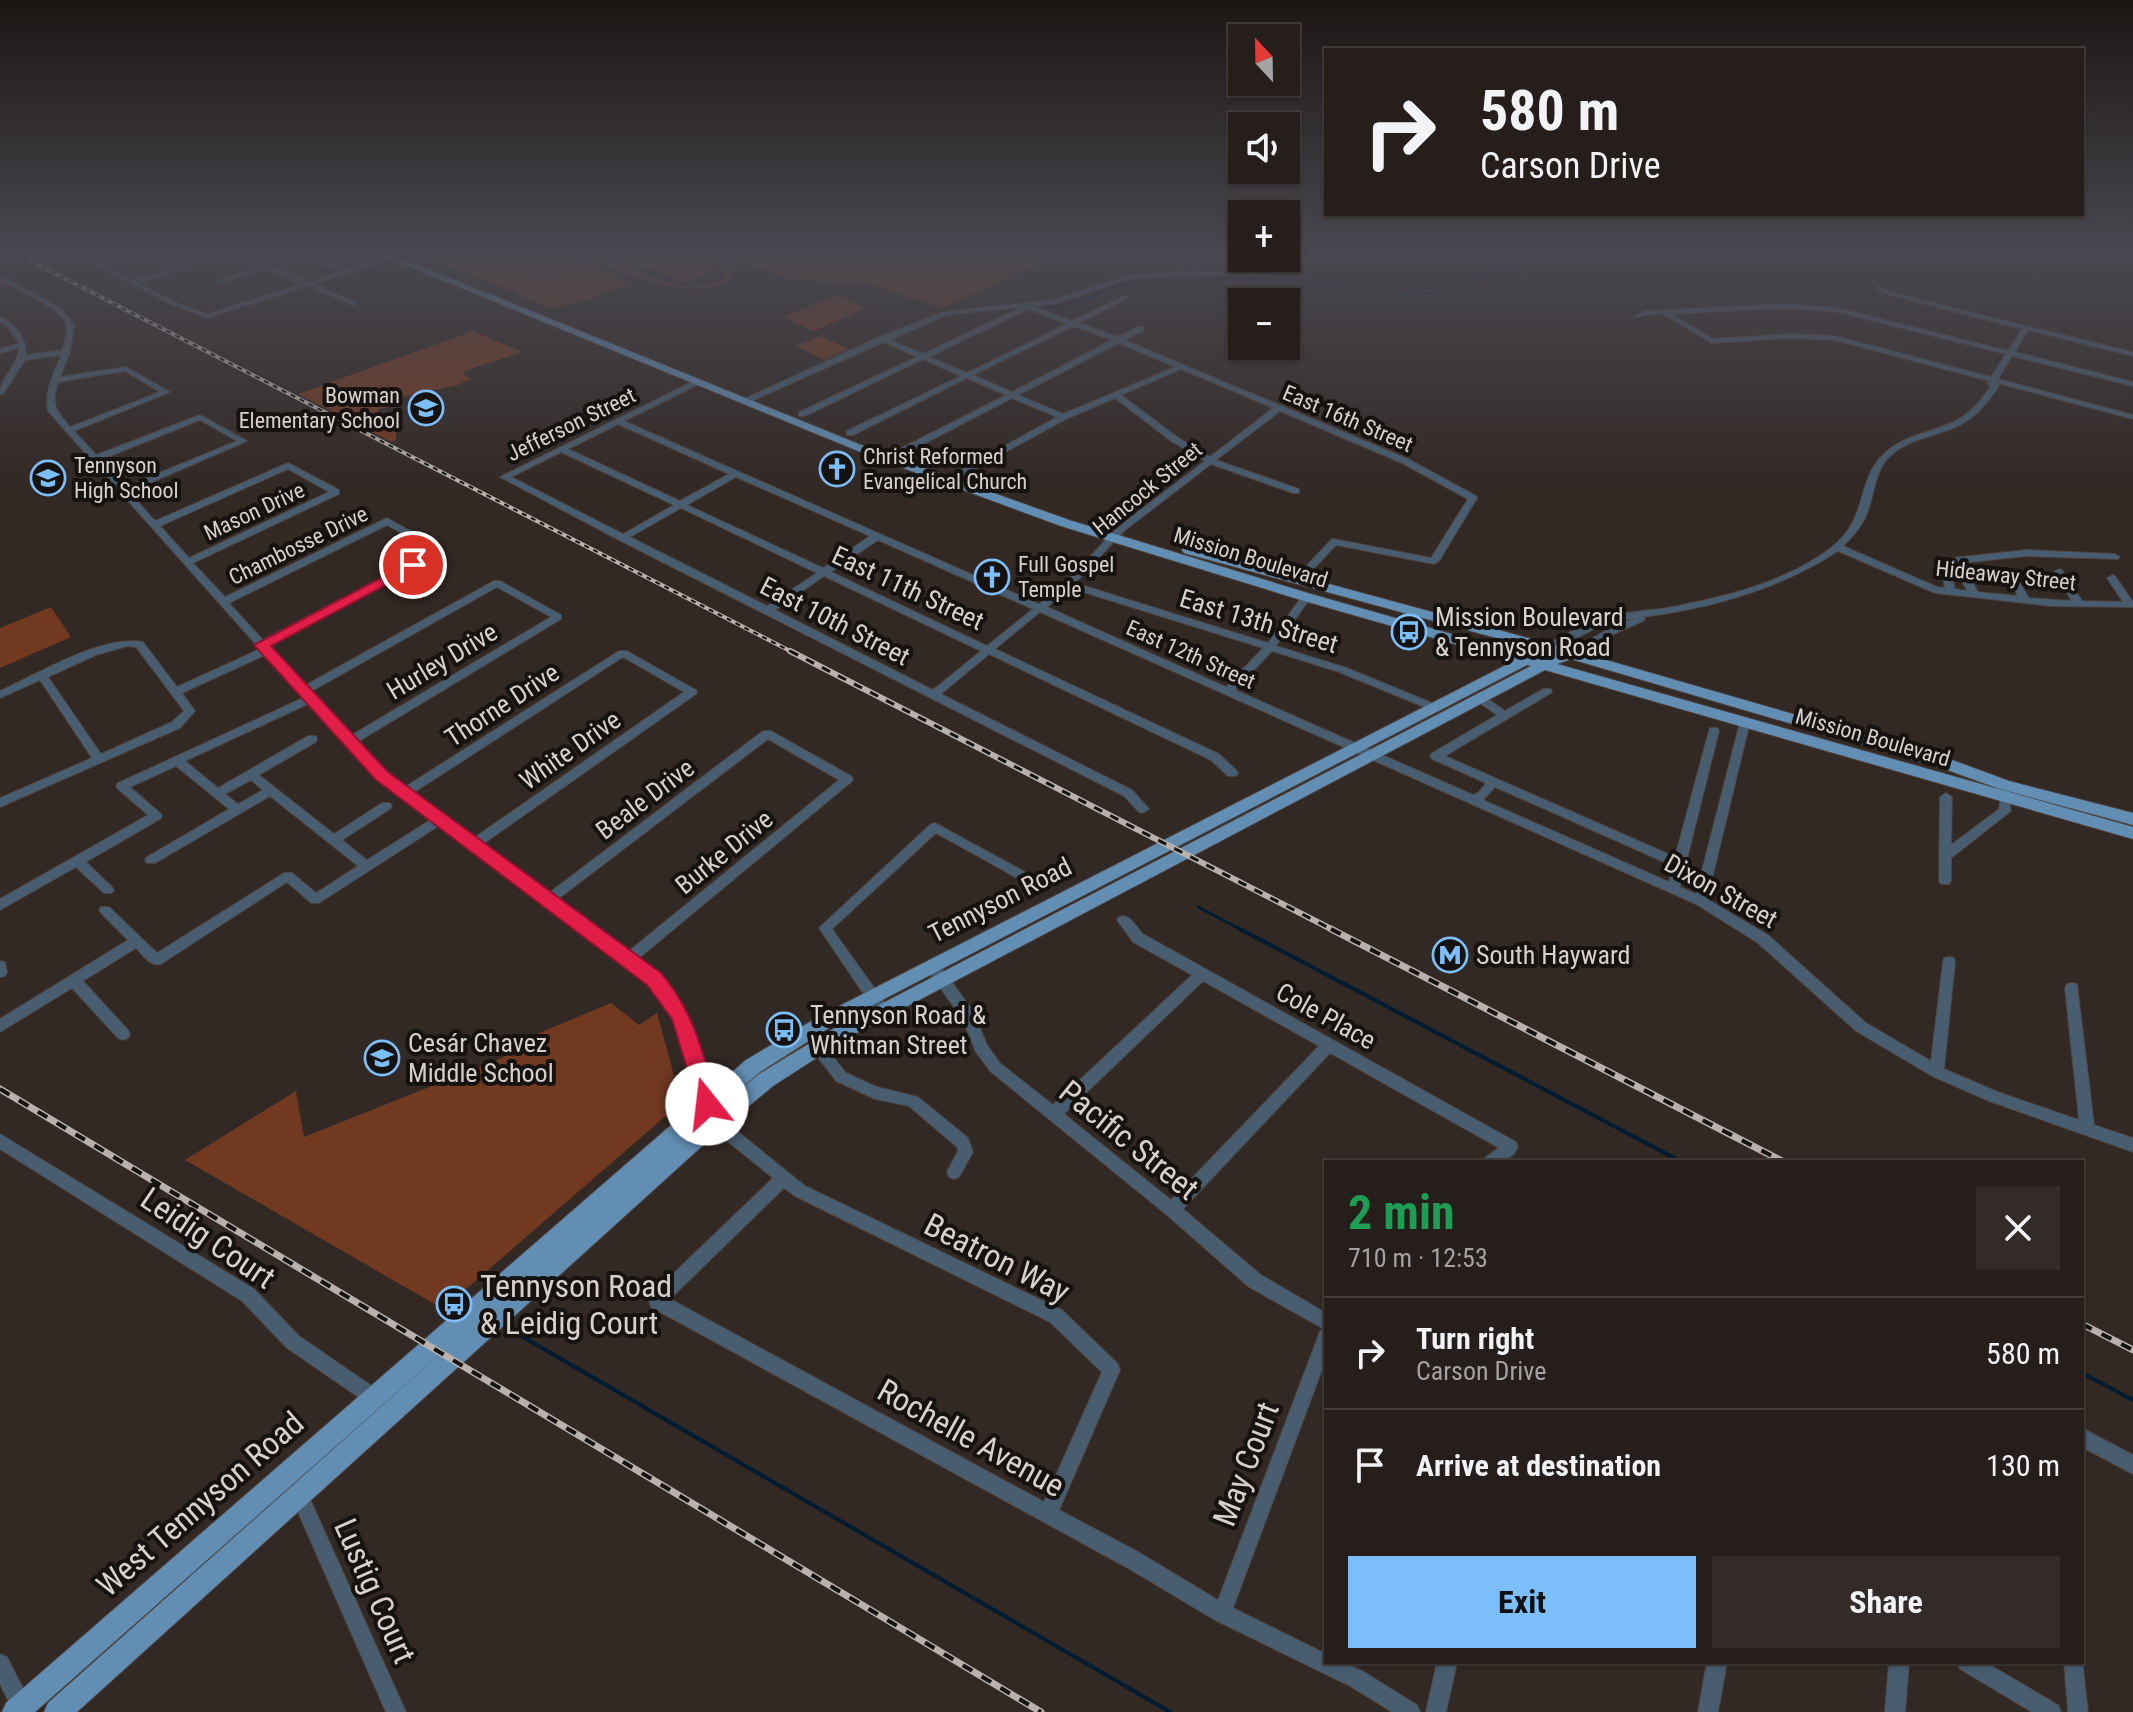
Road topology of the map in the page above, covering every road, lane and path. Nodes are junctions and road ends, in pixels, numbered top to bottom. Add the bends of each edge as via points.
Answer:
1 (15, 333) edge
2 (70, 333) edge
3 (578, 333) edge
4 (602, 333) edge
5 (897, 333) edge
6 (973, 333) edge
7 (1055, 333) edge
8 (1098, 333) edge
9 (1132, 333) edge
10 (1699, 333) edge
11 (1933, 333) edge
12 (2023, 333) edge
13 (2046, 333) edge
14 (882, 339) junction
15 (1118, 340) junction
16 (23, 344) junction
17 (0, 349) edge
18 (66, 352) junction
19 (2011, 353) junction
20 (2133, 354) edge
21 (923, 356) junction
22 (22, 358) junction
23 (670, 361) junction
24 (658, 366) junction
25 (1180, 367) junction
26 (967, 375) junction
27 (4, 378) edge
28 (56, 380) junction
29 (1994, 381) junction
30 (696, 382) junction
31 (2133, 384) edge
32 (0, 392) edge
33 (1115, 394) junction
34 (1015, 395) junction
35 (757, 396) junction
36 (744, 401) junction
37 (1279, 408) junction
38 (802, 414) junction
39 (1063, 417) junction
40 (2133, 417) edge
41 (618, 421) junction
42 (69, 430) junction
43 (850, 433) junction
44 (562, 449) junction
45 (899, 453) junction
46 (95, 459) junction
47 (1211, 461) junction
48 (735, 474) junction
49 (958, 474) junction
50 (504, 477) joint
51 (124, 491) junction
52 (1296, 491) dead end
53 (680, 505) junction
54 (156, 524) junction
55 (1117, 534) junction
56 (877, 536) junction
57 (622, 538) junction
58 (1837, 547) junction
59 (2115, 557) dead end
60 (187, 562) junction
61 (1962, 572) dead end
62 (2059, 572) dead end
63 (824, 573) junction
64 (2012, 577) dead end
65 (2112, 578) dead end
66 (1297, 581) junction
67 (1069, 584) junction
68 (1951, 592) junction
69 (1974, 594) junction
70 (1306, 597) junction
71 (2024, 598) junction
72 (225, 601) junction
73 (2079, 604) junction
74 (1040, 608) junction
75 (767, 611) junction
76 (1662, 611) junction
77 (263, 646) junction
78 (1270, 647) junction
79 (1549, 648) junction
80 (988, 650) junction
81 (1570, 654) junction
82 (1526, 658) junction
83 (1545, 664) junction
84 (42, 676) junction
85 (174, 688) junction
86 (1547, 691) dead end
87 (692, 692) joint
88 (1227, 692) junction
89 (0, 695) edge
90 (307, 695) junction
91 (933, 695) junction
92 (1485, 696) junction
93 (1433, 707) junction
94 (1508, 713) junction
95 (1745, 722) junction
96 (1714, 731) dead end
97 (312, 739) dead end
98 (349, 742) junction
99 (1353, 749) junction
100 (1371, 756) junction
101 (99, 759) junction
102 (177, 761) junction
103 (1232, 773) dead end
104 (251, 774) junction
105 (847, 779) joint
106 (1489, 780) junction
107 (271, 790) junction
108 (405, 793) junction
109 (217, 794) junction
110 (1946, 797) dead end
111 (2005, 798) junction
112 (1472, 800) junction
113 (0, 803) edge
114 (386, 806) dead end
115 (1143, 809) dead end
116 (237, 810) junction
117 (440, 819) junction
118 (2133, 819) edge
119 (2133, 833) edge
120 (333, 840) junction
121 (474, 844) junction
122 (1945, 856) junction
123 (151, 860) dead end
124 (77, 861) junction
125 (1680, 864) junction
126 (366, 866) junction
127 (1945, 881) dead end
128 (1030, 887) dead end
129 (1673, 889) junction
130 (108, 890) dead end
131 (549, 899) junction
132 (1700, 901) junction
133 (1, 902) edge
134 (105, 910) dead end
135 (1123, 920) dead end
136 (137, 941) junction
137 (629, 959) junction
138 (1949, 962) dead end
139 (937, 973) junction
140 (1202, 974) junction
141 (73, 980) junction
142 (2072, 988) dead end
143 (878, 1004) junction
144 (0, 1026) edge
145 (123, 1034) dead end
146 (1329, 1045) junction
147 (817, 1047) junction
148 (1937, 1072) junction
149 (711, 1113) junction
150 (1053, 1115) junction
151 (2087, 1129) junction
152 (0, 1141) edge
153 (2133, 1145) edge
154 (1494, 1160) edge
155 (954, 1172) dead end
156 (783, 1179) junction
157 (1172, 1210) junction
158 (1324, 1321) edge
159 (1324, 1342) edge
160 (430, 1346) joint
161 (451, 1359) joint
162 (373, 1397) junction
163 (2084, 1438) edge
164 (2133, 1465) edge
165 (299, 1494) junction
166 (1048, 1514) junction
167 (1222, 1613) junction
168 (1324, 1663) edge
169 (0, 1664) edge
170 (1326, 1664) edge
171 (1447, 1664) edge
172 (1717, 1664) edge
173 (1899, 1664) edge
174 (1970, 1664) edge
175 (2074, 1664) edge
176 (21, 1710) edge
177 (57, 1712) edge
178 (396, 1712) edge
179 (1410, 1712) edge
180 (1436, 1712) edge
181 (1708, 1712) edge
182 (1895, 1712) edge
183 (2051, 1712) edge
184 (2078, 1712) edge

1 - 16 street
2 - 18 street
3 - 24 main road, Mission Boulevard
4 - 23 main road, Mission Boulevard
5 - 14 street
6 - 21 street
7 - 26 street
8 - 15 street, East 16th Street
9 - 15 street
10 - 29 street via 1712,341 1832,338
11 - 19 street
12 - 19 street, Tennyson Road
13 - 20 street
14 - 21 street
14 - 35 street
15 - 25 street, East 16th Street
15 - 34 street
16 - 17 street
16 - 22 street
18 - 22 street
18 - 28 street
19 - 29 street, Tennyson Road
19 - 31 street
21 - 26 street
21 - 38 street
22 - 27 street
23 - 24 main road
23 - 35 main road, Mission Boulevard
24 - 30 main road, Mission Boulevard
25 - 33 street
25 - 37 street, East 16th Street
26 - 34 street
26 - 43 street
27 - 32 street
28 - 42 street via 50,408
28 - 42 street via 126,369 166,392
29 - 40 street
29 - 58 street, Tennyson Road via 1985,403 1954,427 1907,442 1885,457 1877,467 1864,516
30 - 36 main road, Mission Boulevard
30 - 41 street, Jefferson Street
33 - 39 street
33 - 47 street
34 - 39 street
34 - 45 street
35 - 36 street
35 - 38 main road, Mission Boulevard
36 - 55 main road, Mission Boulevard via 907,467
37 - 47 street, Hancock Street
37 - 66 street, East 16th Street via 1405,461 1473,498 1434,561 1334,542
38 - 43 main road, Mission Boulevard
39 - 49 street
41 - 44 street, Jefferson Street
41 - 48 street, East 12th Street
42 - 46 street
43 - 45 main road, Mission Boulevard
44 - 50 street, Jefferson Street
44 - 53 street, East 11th Street
45 - 49 main road, Mission Boulevard
46 - 51 street
46 - 51 street via 200,417 243,441
47 - 52 street
47 - 55 street, Hancock Street
48 - 53 street
48 - 56 street, East 12th Street
49 - 55 main road, Mission Boulevard
50 - 57 street, East 10th Street
51 - 54 street
53 - 57 street
53 - 63 street, East 11th Street
54 - 60 street
54 - 60 street, Mason Drive via 288,466 336,492
55 - 66 main road, Mission Boulevard
55 - 67 street, Hancock Street
55 - 70 main road, Mission Boulevard
56 - 63 street
56 - 74 street, East 12th Street
57 - 75 street, East 10th Street
58 - 68 street, Hideaway Street via 1925,588
58 - 76 street, Tennyson Road via 1742,594
59 - 68 street via 2026,553 1952,561 1945,569
60 - 72 street
61 - 69 street
62 - 73 street
63 - 75 street
63 - 80 street, East 11th Street
64 - 71 street
65 - 73 street, Hideaway Street via 2130,605
66 - 79 main road, Mission Boulevard
67 - 74 street, Hancock Street
67 - 78 street, East 13th Street
68 - 69 street, Hideaway Street
69 - 71 street, Hideaway Street
70 - 78 street
70 - 82 main road, Mission Boulevard
71 - 73 street, Hideaway Street
72 - 77 street
72 - 77 street, Chambosse Drive via 387,521 440,551
74 - 80 street, Hancock Street
74 - 88 street, East 12th Street
75 - 91 street, East 10th Street
76 - 79 street, Tennyson Road via 1600,622
76 - 81 street, Tennyson Road
77 - 85 street
77 - 90 street
78 - 88 street
78 - 93 street, East 13th Street via 1355,674
79 - 81 main road, Mission Boulevard
79 - 82 main road, Tennyson Road
80 - 91 street, Hancock Street
80 - 103 street, East 11th Street via 1215,757
81 - 83 main road, Tennyson Road
81 - 118 main road, Mission Boulevard
82 - 83 main road, Mission Boulevard
82 - 93 main road, Tennyson Road
83 - 92 main road, Tennyson Road
83 - 95 main road, Mission Boulevard
84 - 85 street via 129,641 139,644
84 - 89 street
84 - 101 street
85 - 101 street via 189,707 187,716
86 - 94 street
87 - 108 street, Thorne Drive via 623,653
87 - 121 street, White Drive
88 - 99 street, East 12th Street
90 - 98 street
90 - 98 street, Hurley Drive via 497,583 558,617
90 - 102 street
91 - 115 street, East 10th Street via 1128,793
92 - 94 street
92 - 100 main road, Tennyson Road
93 - 99 main road, Tennyson Road
94 - 106 street via 1436,756
95 - 111 main road, Mission Boulevard
95 - 132 street
96 - 125 street
97 - 104 street
98 - 108 street
99 - 100 street, Dixon Street
99 - 139 main road, Tennyson Road
100 - 112 street, Dixon Street
100 - 139 main road, Tennyson Road
101 - 113 street
102 - 109 street
102 - 124 street via 122,786 156,816
104 - 107 street
104 - 109 street
105 - 131 street, Beale Drive via 767,734
105 - 137 street, Burke Drive
106 - 112 street via 1482,796
106 - 125 street
107 - 116 street
107 - 120 street
108 - 117 street
109 - 116 street
110 - 122 street
111 - 119 main road, Mission Boulevard
111 - 122 street via 2005,811
112 - 129 street, Dixon Street
114 - 120 street
116 - 123 street
117 - 121 street
117 - 126 street
120 - 126 street
121 - 131 street
122 - 127 street
124 - 130 street
124 - 133 street
125 - 129 street
126 - 136 street via 315,900 288,876 156,960
128 - 143 street via 1021,875 935,827 825,928
129 - 132 street, Dixon Street
131 - 137 street
132 - 148 street, Dixon Street via 1773,947 1861,1027
134 - 136 street
135 - 140 street, Cole Place via 1138,938
136 - 141 street
137 - 149 street via 675,1004
138 - 148 street
139 - 143 main road, Tennyson Road
139 - 150 street, Pacific Street via 968,1015 987,1058
140 - 146 street, Cole Place
140 - 150 street
141 - 144 street
141 - 145 street
142 - 151 street
143 - 147 main road, Tennyson Road
143 - 149 main road, Tennyson Road via 776,1051
146 - 154 street, Cole Place via 1511,1147
146 - 157 street
147 - 149 main road, Tennyson Road
147 - 155 street via 841,1077 875,1093 913,1101 963,1143 966,1152
148 - 151 street, Dixon Street via 1986,1095
149 - 156 street, Beatron Way
149 - 160 main road, Tennyson Road
149 - 161 main road, Tennyson Road
150 - 157 street, Pacific Street
151 - 153 street, Dixon Street
152 - 162 street, Leidig Court via 248,1295 293,1342
156 - 166 street, Beatron Way via 1036,1304 1074,1330 1112,1370
156 - 166 street, Rochelle Avenue via 657,1301
157 - 158 street, Pacific Street via 1255,1281
159 - 167 street, May Court
160 - 162 main road, West Tennyson Road
161 - 165 main road, West Tennyson Road
162 - 176 main road, West Tennyson Road
163 - 164 street
165 - 177 main road, West Tennyson Road
165 - 178 street, Lustig Court
166 - 167 street, Rochelle Avenue
167 - 168 street, Rochelle Avenue
169 - 176 street
170 - 179 street, Rochelle Avenue
171 - 180 street
172 - 181 street
173 - 182 street
174 - 183 street
175 - 184 street

